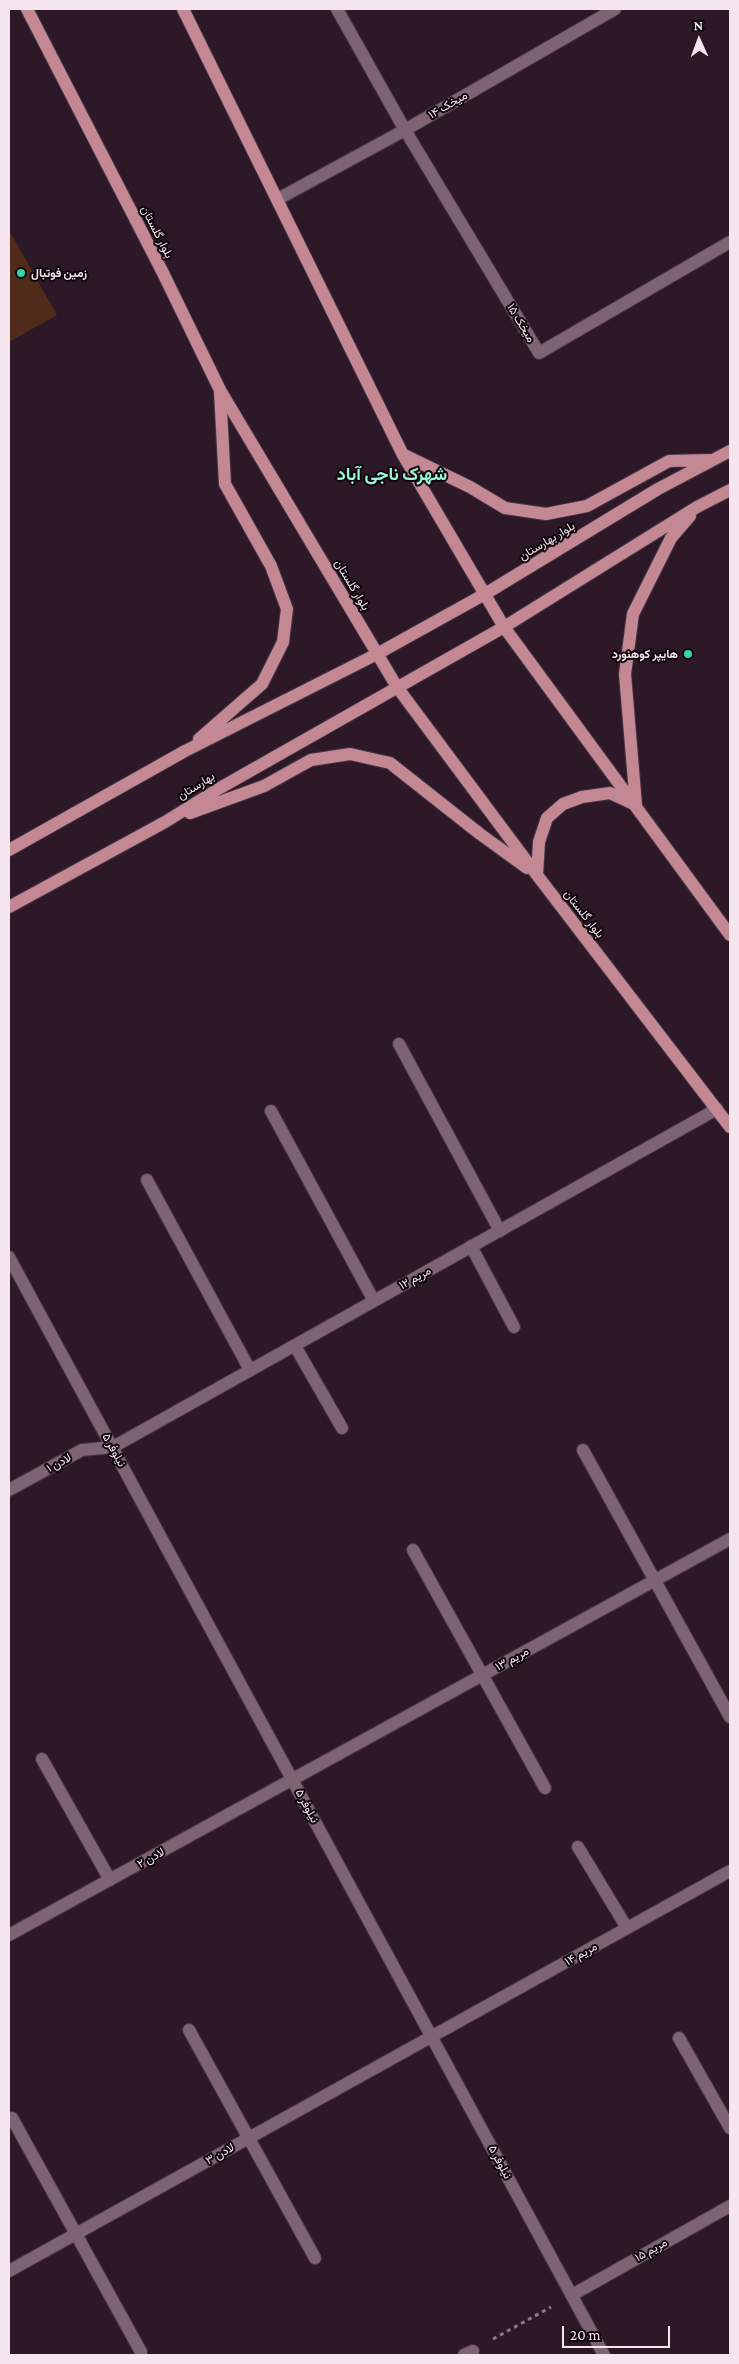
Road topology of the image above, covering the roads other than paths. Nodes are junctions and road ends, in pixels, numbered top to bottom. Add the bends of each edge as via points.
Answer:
1 (27, 9) edge
2 (183, 9) edge
3 (337, 9) edge
4 (615, 9) edge
5 (405, 130) junction
6 (278, 198) junction
7 (730, 242) edge
8 (220, 390) junction
9 (730, 451) edge
10 (403, 455) junction
11 (712, 460) junction
12 (730, 490) edge
13 (697, 507) junction
14 (485, 594) junction
15 (504, 627) junction
16 (377, 654) junction
17 (397, 688) junction
18 (185, 751) junction
19 (636, 805) junction
20 (165, 822) junction
21 (9, 850) edge
22 (536, 875) junction
23 (9, 907) edge
24 (730, 936) edge
25 (398, 1044) dead end
26 (717, 1109) junction
27 (271, 1110) dead end
28 (730, 1127) edge
29 (147, 1180) dead end
30 (500, 1231) junction
31 (471, 1246) junction
32 (9, 1257) edge
33 (374, 1301) junction
34 (514, 1326) dead end
35 (295, 1346) junction
36 (250, 1370) junction
37 (342, 1428) dead end
38 (113, 1447) junction
39 (583, 1450) dead end
40 (9, 1490) edge
41 (730, 1539) edge
42 (413, 1550) dead end
43 (656, 1580) junction
44 (483, 1676) junction
45 (730, 1717) edge
46 (42, 1759) dead end
47 (293, 1780) junction
48 (545, 1788) dead end
49 (578, 1847) dead end
50 (730, 1871) edge
51 (110, 1880) junction
52 (627, 1928) junction
53 (9, 1935) edge
54 (189, 2030) dead end
55 (432, 2037) junction
56 (679, 2038) dead end
57 (12, 2118) dead end
58 (730, 2128) edge
59 (249, 2138) junction
60 (730, 2206) edge
61 (76, 2234) junction
62 (315, 2258) dead end
63 (9, 2271) edge
64 (572, 2295) junction
65 (141, 2352) dead end
66 (604, 2355) edge

1 - 8 main road, بلوار گلستان
2 - 6 main road
3 - 5 street
4 - 5 street, میخک ۱۴
5 - 6 street, میخک ۱۴
5 - 7 street, میخک ۱۵ via 539,353
6 - 10 main road
8 - 16 main road, بلوار گلستان
8 - 18 main road via 225,484 271,566 287,608 283,642 262,684
9 - 11 main road, بلوار بهارستان
10 - 11 main road via 505,508 546,514 587,506 669,461
10 - 14 main road
11 - 14 main road, بلوار بهارستان
12 - 13 main road
13 - 15 main road
13 - 19 main road via 671,538 632,614 625,674
14 - 15 main road
14 - 16 main road, بلوار بهارستان
15 - 17 main road
15 - 19 main road
16 - 17 main road, بلوار گلستان
16 - 18 main road
17 - 20 main road, بهارستان
17 - 22 main road, بلوار گلستان
18 - 21 main road
19 - 22 main road via 610,793 582,796 563,804 547,818 539,842
19 - 24 main road
20 - 22 main road via 264,786 311,760 350,754 390,763
20 - 23 main road, بهارستان
22 - 26 main road, بلوار گلستان
25 - 30 street
26 - 28 main road, بلوار گلستان
26 - 30 street, مریم ۱۲
27 - 33 street
29 - 36 street
30 - 31 street, مریم ۱۲
31 - 33 street, مریم ۱۲
31 - 34 street
32 - 38 street, نیلوفر ۵
33 - 35 street, مریم ۱۲
35 - 36 street, مریم ۱۲
35 - 37 street
36 - 38 street, مریم ۱۲
38 - 40 street, لادن ۱ via 82,1450
38 - 47 street, نیلوفر ۵
39 - 43 street
41 - 43 street, مریم ۱۳
42 - 44 street
43 - 44 street, مریم ۱۳
43 - 45 street
44 - 47 street, مریم ۱۳
44 - 48 street
46 - 51 street
47 - 51 street, لادن ۲
47 - 55 street, نیلوفر ۵
49 - 52 street
50 - 52 street, مریم ۱۴
51 - 53 street, لادن ۲
52 - 55 street, مریم ۱۴
54 - 59 street
55 - 59 street, لادن ۳
55 - 64 street, نیلوفر ۵
56 - 58 street
57 - 61 street
59 - 61 street, لادن ۳
59 - 62 street
60 - 64 street, مریم ۱۵
61 - 63 street, لادن ۳
61 - 65 street
64 - 66 street, نیلوفر ۵

